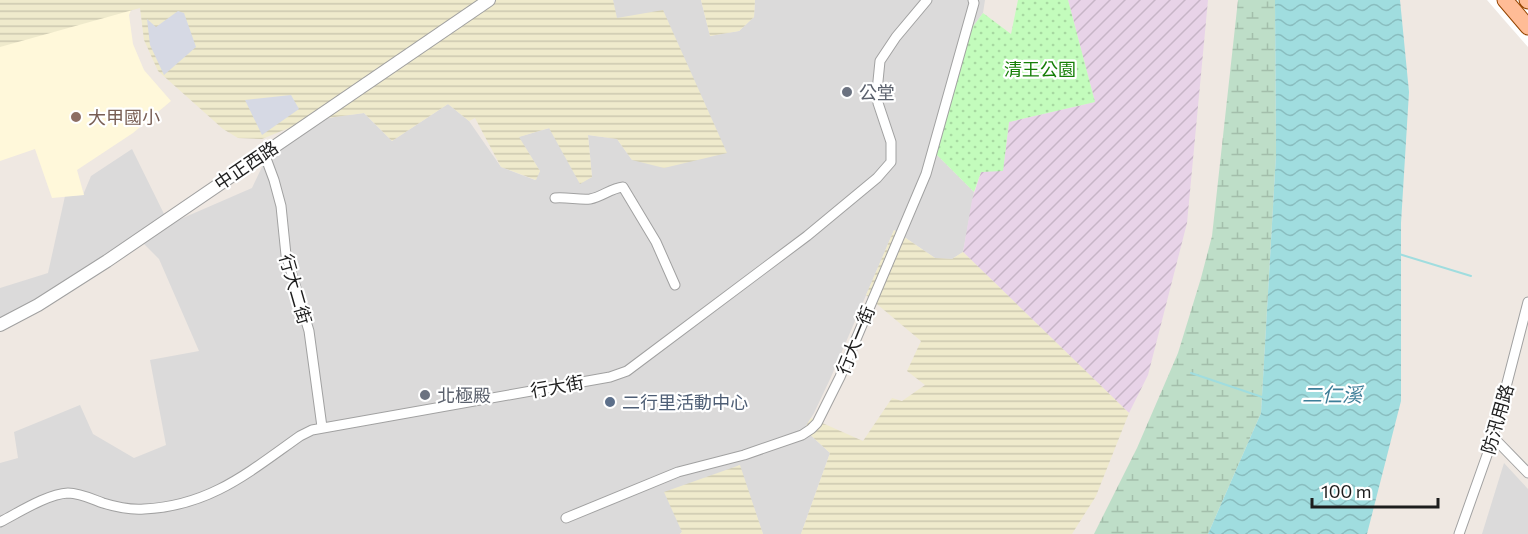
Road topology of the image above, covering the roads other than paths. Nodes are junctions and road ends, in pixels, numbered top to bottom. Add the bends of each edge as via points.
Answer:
1 (489, 0) edge
2 (927, 0) edge
3 (973, 0) edge
4 (1505, 0) edge
5 (1528, 27) edge
6 (264, 153) junction
7 (555, 198) dead end
8 (675, 285) dead end
9 (1528, 302) edge
10 (0, 324) edge
11 (322, 427) junction
12 (1493, 437) junction
13 (1528, 473) edge
14 (566, 518) dead end
15 (0, 522) edge
16 (1460, 534) edge

1 - 6 street, 中正西路
2 - 11 street, 行大街 via 880,61 878,103 891,142 891,162 807,236 627,371
3 - 14 street, 行大一街 via 926,174 817,423 802,435 678,472
4 - 5 main road
6 - 10 street, 中正西路 via 63,290
6 - 11 street, 行大二街 via 281,206 286,255 309,331
7 - 8 street via 587,199 623,187 656,242
9 - 12 street, 防汛用路
11 - 15 street, 行大街 via 300,436 229,485 190,502 143,509 118,507 68,493
12 - 13 street
12 - 16 street, 防汛用路

